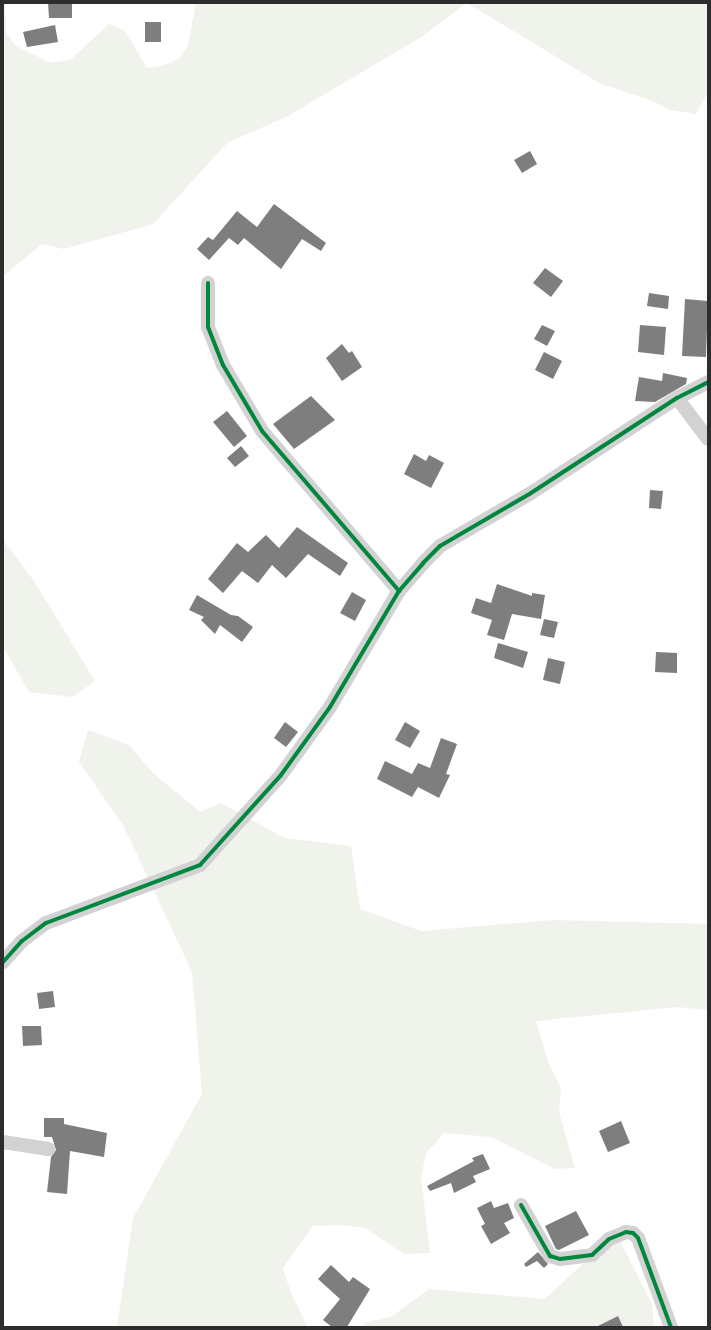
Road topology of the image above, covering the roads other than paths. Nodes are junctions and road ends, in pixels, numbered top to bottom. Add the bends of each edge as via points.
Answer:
1 (208, 283) dead end
2 (708, 382) edge
3 (676, 398) junction
4 (708, 440) edge
5 (399, 590) junction
6 (3, 962) edge
7 (3, 1142) edge
8 (48, 1149) dead end
9 (520, 1205) dead end
10 (671, 1327) edge

1 - 5 street via 208,326 223,365 262,431
2 - 3 street
3 - 4 street
3 - 5 street via 531,493 440,546
5 - 6 street via 330,707 281,775 238,821 210,856 200,865 46,924 22,941
7 - 8 street
9 - 10 street via 550,1256 560,1260 592,1254 609,1239 626,1232 633,1233 638,1238

